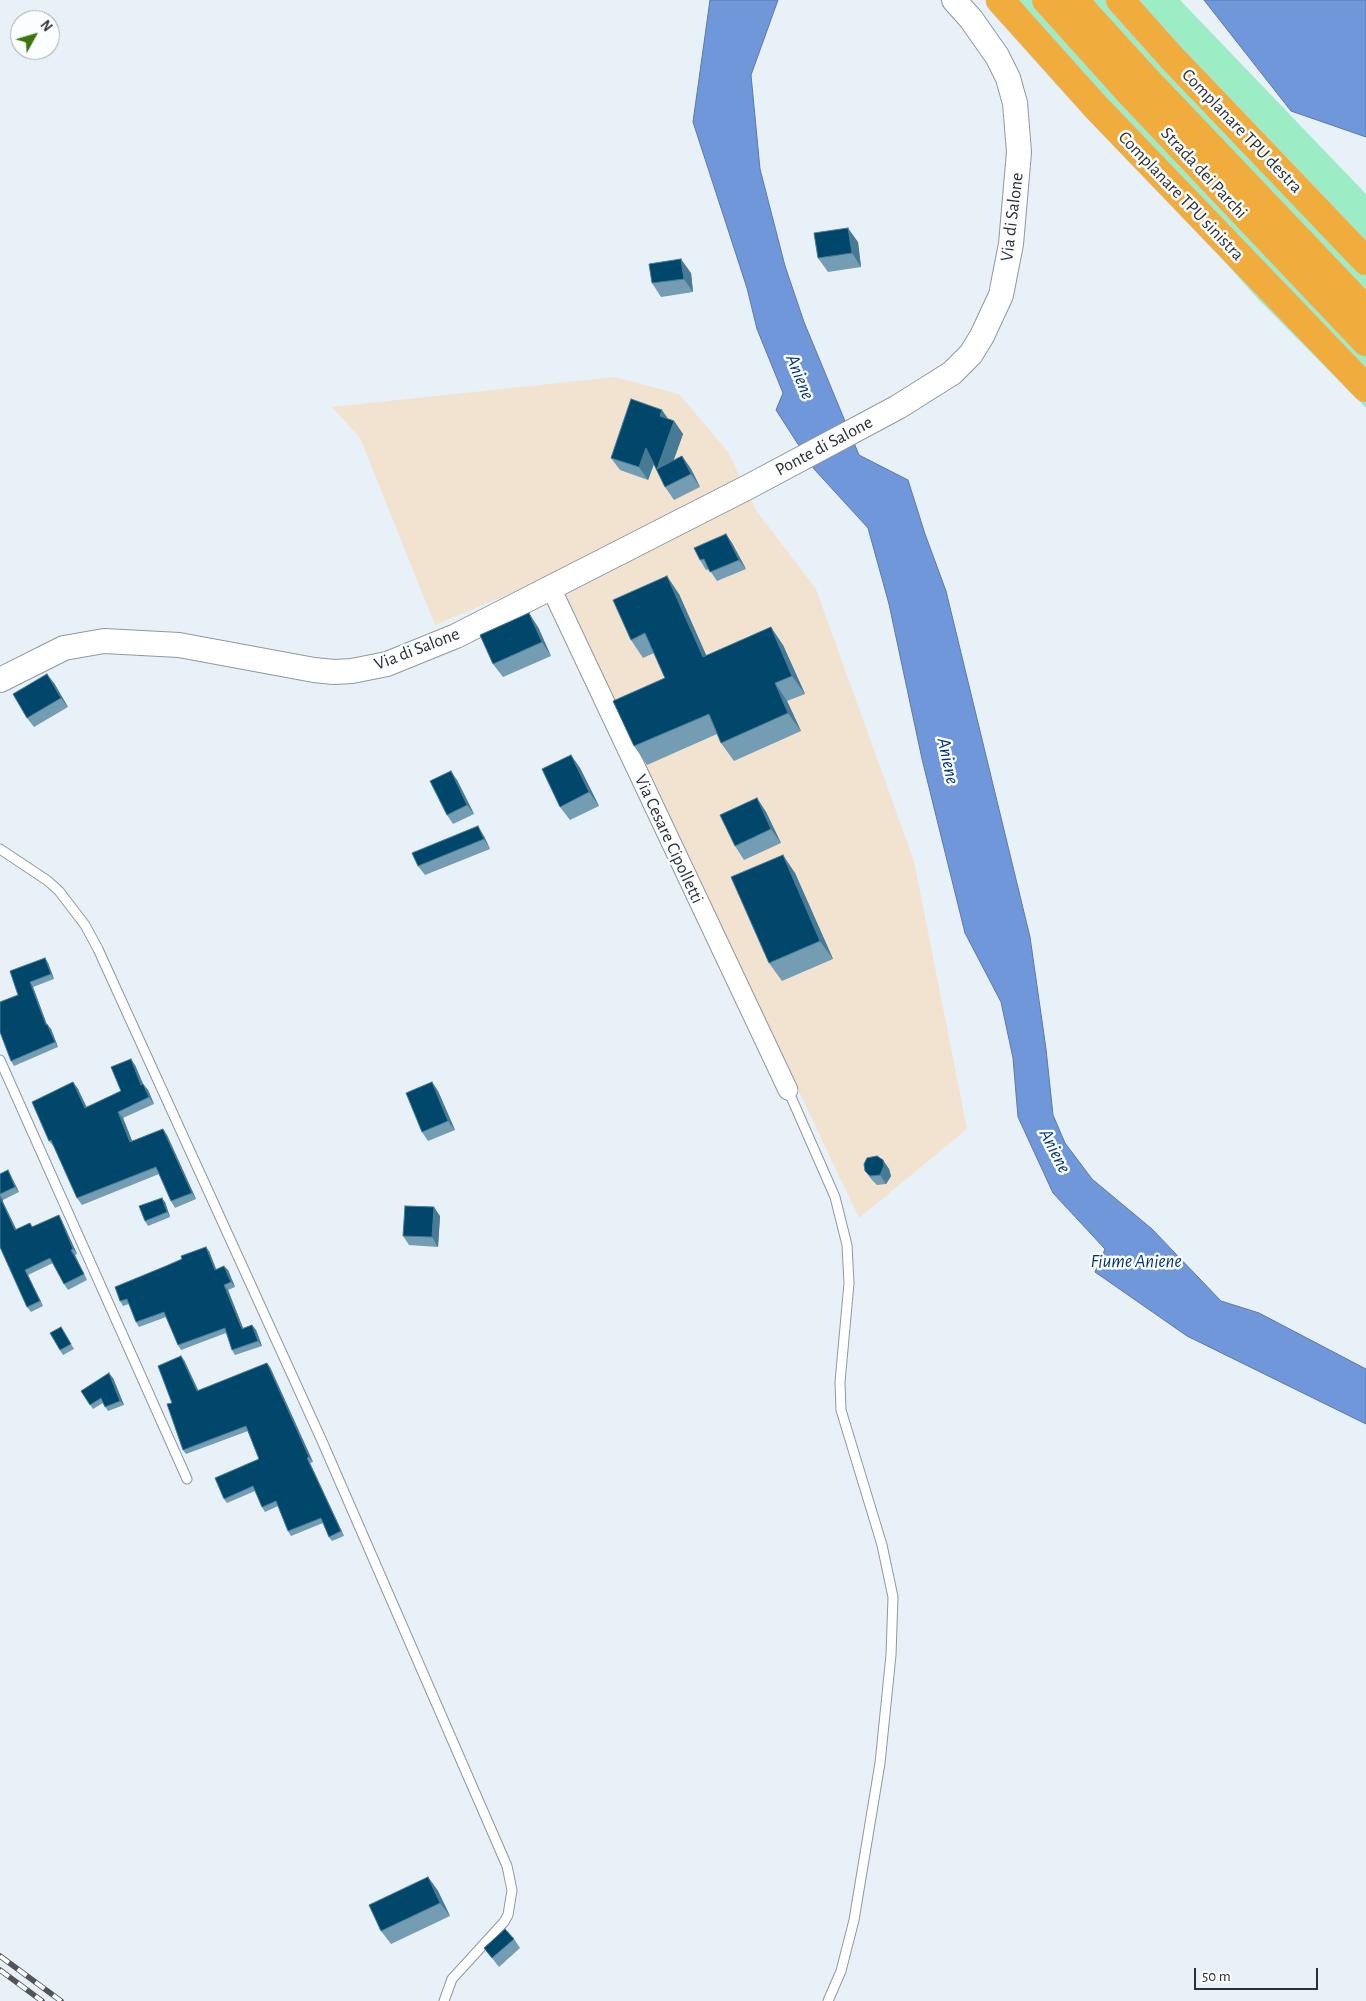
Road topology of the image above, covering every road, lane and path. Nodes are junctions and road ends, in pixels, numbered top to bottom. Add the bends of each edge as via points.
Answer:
1 (954, 0) edge
2 (1000, 0) edge
3 (1046, 0) edge
4 (1074, 0) edge
5 (1120, 0) edge
6 (1366, 261) edge
7 (1366, 310) edge
8 (1366, 342) edge
9 (1366, 388) edge
10 (898, 407) joint
11 (750, 486) joint
12 (551, 588) junction
13 (0, 680) edge
14 (0, 849) edge
15 (0, 1060) edge
16 (788, 1090) joint
17 (187, 1479) dead end
18 (444, 2001) edge
19 (828, 2001) edge

1 - 10 street, Via di Salone via 972,19 997,56 1015,103 1019,152 1011,244 1000,295 971,354 952,373
2 - 9 highway, Complanare TPU sinistra via 1096,107
3 - 8 highway, Strada dei Parchi
4 - 7 highway, Strada dei Parchi
5 - 6 highway, Complanare TPU destra
10 - 11 street, Ponte di Salone
11 - 12 street, Via di Salone
12 - 13 street, Via di Salone via 439,644 370,668 324,671 180,645 104,641 64,648
12 - 16 street, Via Cesare Cipolletti
14 - 18 lane via 59,892 85,925 98,949 322,1441 507,1866 512,1890 508,1915 452,1979
15 - 17 lane
16 - 19 lane via 835,1197 847,1245 849,1283 840,1382 842,1410 882,1545 893,1598 880,1763 854,1920 841,1971

